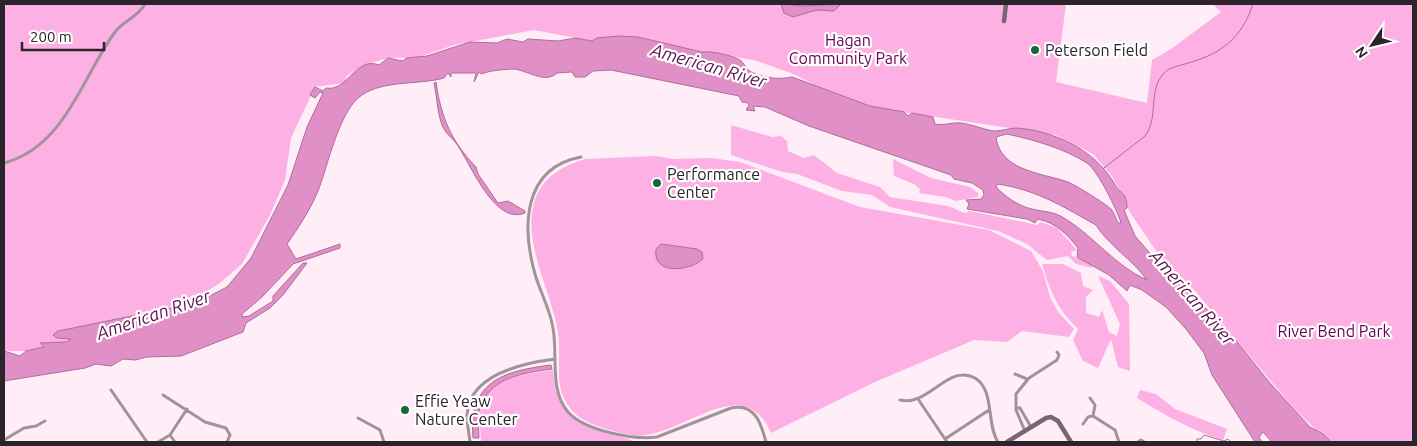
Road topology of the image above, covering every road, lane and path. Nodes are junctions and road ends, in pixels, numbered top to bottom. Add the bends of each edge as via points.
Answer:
1 (145, 4) edge
2 (1006, 4) edge
3 (1004, 21) dead end
4 (581, 157) dead end
5 (4, 163) edge
6 (1057, 352) dead end
7 (555, 359) junction
8 (1015, 374) dead end
9 (1028, 379) junction
10 (111, 390) dead end
11 (163, 396) dead end
12 (1090, 398) dead end
13 (900, 400) dead end
14 (918, 400) junction
15 (1016, 408) junction
16 (187, 409) junction
17 (989, 410) junction
18 (1093, 416) junction
19 (358, 418) dead end
20 (45, 421) dead end
21 (1083, 424) dead end
22 (1031, 427) junction
23 (1025, 431) junction
24 (170, 434) junction
25 (4, 440) edge
26 (946, 441) edge
27 (147, 442) edge
28 (158, 442) edge
29 (175, 442) edge
30 (227, 442) edge
31 (384, 442) edge
32 (470, 442) edge
33 (766, 442) edge
34 (998, 442) edge
35 (1007, 442) edge
36 (1071, 442) edge
37 (1119, 442) edge
38 (1138, 442) edge
39 (1144, 442) edge

1 - 5 street via 114,33 78,97 52,132 26,155
2 - 3 street
4 - 7 street via 564,162 545,176 533,195 528,214 533,265 551,318
6 - 9 street via 1057,360
7 - 32 street via 504,372 483,384 468,413
7 - 33 street via 563,404 572,416 586,425 645,439 731,408 742,408 758,417
8 - 9 street
9 - 15 street via 1016,394
10 - 27 street
11 - 16 street
12 - 18 street via 1095,405
13 - 14 street
14 - 17 street via 949,378 964,375 982,384
14 - 26 street
15 - 22 street via 1020,408
15 - 23 street
16 - 24 street
16 - 30 street via 205,422 226,428 230,435
17 - 26 street
17 - 34 street via 991,428
18 - 21 street
18 - 37 street via 1115,430
19 - 31 street via 380,430
20 - 25 street
22 - 23 street
22 - 36 street via 1046,418 1055,418
23 - 35 street
24 - 28 street
24 - 29 street
38 - 39 street

